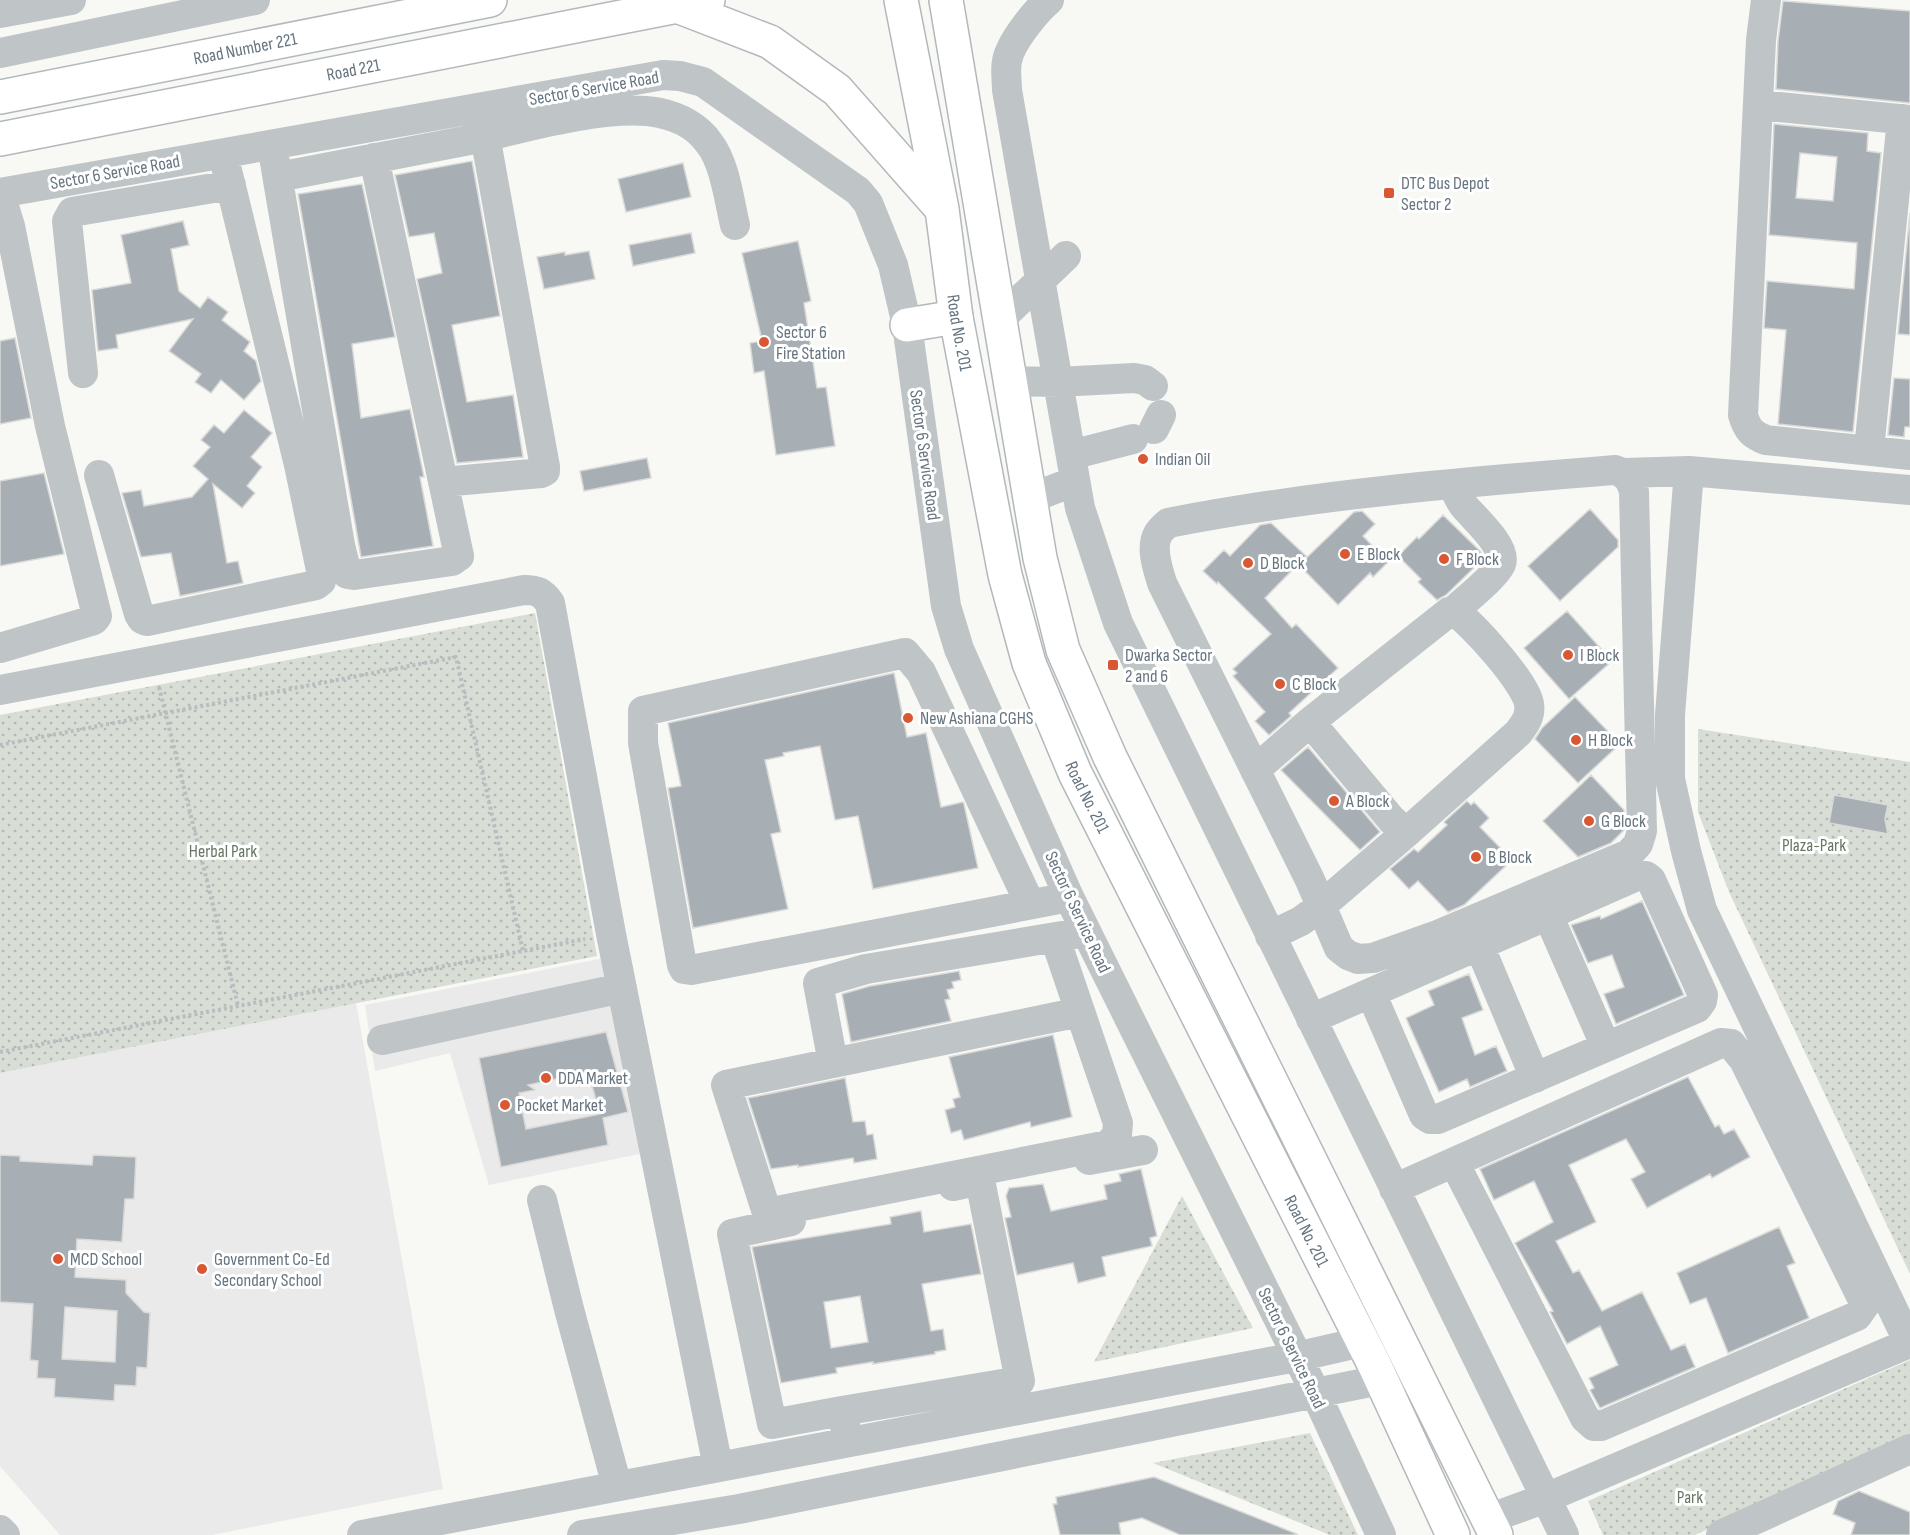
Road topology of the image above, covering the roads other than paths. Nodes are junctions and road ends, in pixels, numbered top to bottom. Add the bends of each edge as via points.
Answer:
1 (71, 0) edge
2 (255, 0) edge
3 (901, 0) edge
4 (946, 0) edge
5 (1049, 0) edge
6 (1766, 0) edge
7 (471, 2) edge
8 (692, 3) edge
9 (0, 14) edge
10 (0, 52) edge
11 (0, 97) edge
12 (1759, 105) junction
13 (1906, 119) edge
14 (480, 138) junction
15 (0, 139) edge
16 (272, 145) junction
17 (223, 153) junction
18 (374, 158) junction
19 (1021, 170) junction
20 (974, 172) junction
21 (278, 177) junction
22 (231, 185) junction
23 (0, 193) edge
24 (942, 209) junction
25 (735, 225) dead end
26 (5, 227) edge
27 (1066, 256) dead end
28 (1040, 282) junction
29 (956, 317) junction
30 (999, 321) junction
31 (907, 325) junction
32 (83, 373) dead end
33 (1009, 381) junction
34 (1058, 382) junction
35 (1153, 386) dead end
36 (1149, 428) dead end
37 (1869, 450) junction
38 (1910, 455) edge
39 (1073, 468) junction
40 (1689, 471) junction
41 (1624, 473) junction
42 (99, 475) dead end
43 (443, 482) junction
44 (1454, 485) junction
45 (1910, 490) edge
46 (1029, 499) junction
47 (1454, 611) junction
48 (0, 646) edge
49 (0, 690) edge
50 (1311, 722) junction
51 (1255, 770) junction
52 (1406, 834) junction
53 (1069, 897) junction
54 (1030, 904) junction
55 (1322, 906) junction
56 (1548, 915) junction
57 (1086, 932) junction
58 (1270, 936) junction
59 (1055, 938) junction
60 (1479, 945) junction
61 (622, 988) junction
62 (1371, 993) junction
63 (1080, 1012) junction
64 (1311, 1019) junction
65 (382, 1040) dead end
66 (1606, 1047) junction
67 (833, 1063) junction
68 (1534, 1078) junction
69 (1143, 1150) dead end
70 (1454, 1162) junction
71 (980, 1180) junction
72 (1394, 1189) junction
73 (542, 1200) dead end
74 (1397, 1334) junction
75 (1362, 1342) junction
76 (1910, 1343) edge
77 (1296, 1357) junction
78 (1416, 1373) junction
79 (1381, 1380) junction
80 (1315, 1392) junction
81 (842, 1411) junction
82 (848, 1442) junction
83 (1910, 1449) edge
84 (718, 1467) junction
85 (617, 1486) junction
86 (1546, 1498) junction
87 (741, 1522) edge
88 (1492, 1527) edge
89 (0, 1530) edge
90 (5, 1535) edge
91 (362, 1535) edge
92 (582, 1535) edge
93 (1381, 1535) edge
94 (1453, 1535) edge
95 (1564, 1535) edge
96 (1721, 1535) edge

1 - 9 street
2 - 10 street
3 - 24 main road, Road No. 201
4 - 20 main road, Road No. 201
5 - 19 street via 1028,23 1006,60 1006,90
6 - 12 street
7 - 11 main road, Road Number 221
8 - 15 main road, Road 221
8 - 24 main road via 770,42 837,90
12 - 13 street
12 - 37 street via 1743,415 1746,426 1754,436 1766,440
13 - 37 street
14 - 18 street
14 - 25 street via 620,111 643,110 672,116 691,125 719,159
14 - 43 street via 487,145 545,466 541,473
16 - 17 street, Sector 6 Service Road
16 - 21 street
16 - 31 street, Sector 6 Service Road via 645,77 680,76 703,82 858,191 868,203 893,265
17 - 22 street
17 - 23 street, Sector 6 Service Road
18 - 21 street
18 - 43 street
19 - 20 street
19 - 28 street
20 - 30 main road, Road No. 201
21 - 43 street via 347,574 456,559 459,556
22 - 32 street via 72,212 68,216
22 - 42 street via 299,465 321,581 261,597 142,619
23 - 26 street
24 - 29 main road, Road No. 201
26 - 48 street via 97,616
27 - 28 street
28 - 30 street
28 - 34 street
29 - 31 main road
29 - 75 main road, Road No. 201 via 1005,575 1029,663 1075,774
30 - 33 main road, Road No. 201
31 - 53 street, Sector 6 Service Road via 951,625
33 - 34 street
33 - 46 main road, Road No. 201
34 - 35 street via 1134,378
34 - 39 street
36 - 39 street
37 - 38 street
39 - 46 street
39 - 58 street via 1080,508 1118,623
40 - 41 street
40 - 45 street
40 - 76 street via 1670,715 1670,779 1686,851 1702,910
41 - 44 street via 1615,470
41 - 55 street via 1634,492 1642,831 1638,844 1629,854 1373,958 1358,959 1339,948
44 - 47 street via 1463,505 1502,554 1501,564
44 - 51 street via 1393,489 1194,518 1168,523 1158,533 1155,545 1162,583
46 - 74 main road, Road No. 201 via 1063,650 1096,725
47 - 50 street
47 - 52 street via 1522,687 1529,715 1518,733
49 - 61 street via 524,590 543,593 550,603
50 - 51 street
50 - 52 street
51 - 55 street
52 - 55 street
53 - 54 street
53 - 57 street, Sector 6 Service Road
54 - 54 street via 684,969 644,743 643,711 905,653 921,672
55 - 58 street
56 - 60 street
56 - 66 street
56 - 66 street via 1646,876 1651,879 1703,995 1697,1008
57 - 59 street
57 - 77 street, Sector 6 Service Road
58 - 64 street
59 - 63 street
59 - 67 street via 866,969 818,983
60 - 62 street
60 - 68 street
61 - 65 street
61 - 84 street
62 - 64 street
62 - 68 street via 1424,1115 1430,1119
63 - 67 street
63 - 67 street via 1118,1123 1117,1135 1108,1145 766,1213 726,1085
64 - 72 street
66 - 68 street
69 - 71 street
70 - 70 street via 1721,1043 1731,1044 1744,1060 1863,1306 1857,1316 1594,1426 1585,1418
70 - 72 street
71 - 81 street via 1020,1381
71 - 81 street via 732,1233 772,1424
72 - 86 street
73 - 85 street
74 - 75 street
74 - 78 main road, Road No. 201
75 - 77 street
75 - 79 main road, Road No. 201
76 - 86 street
77 - 80 street, Sector 6 Service Road
77 - 82 street
78 - 79 street
78 - 88 main road, Road No. 201
79 - 80 street
79 - 94 main road, Road No. 201
80 - 87 street
80 - 93 street, Sector 6 Service Road
81 - 82 street
82 - 84 street
83 - 96 street
84 - 85 street
85 - 91 street
86 - 88 street
86 - 95 street
87 - 92 street
89 - 90 street

